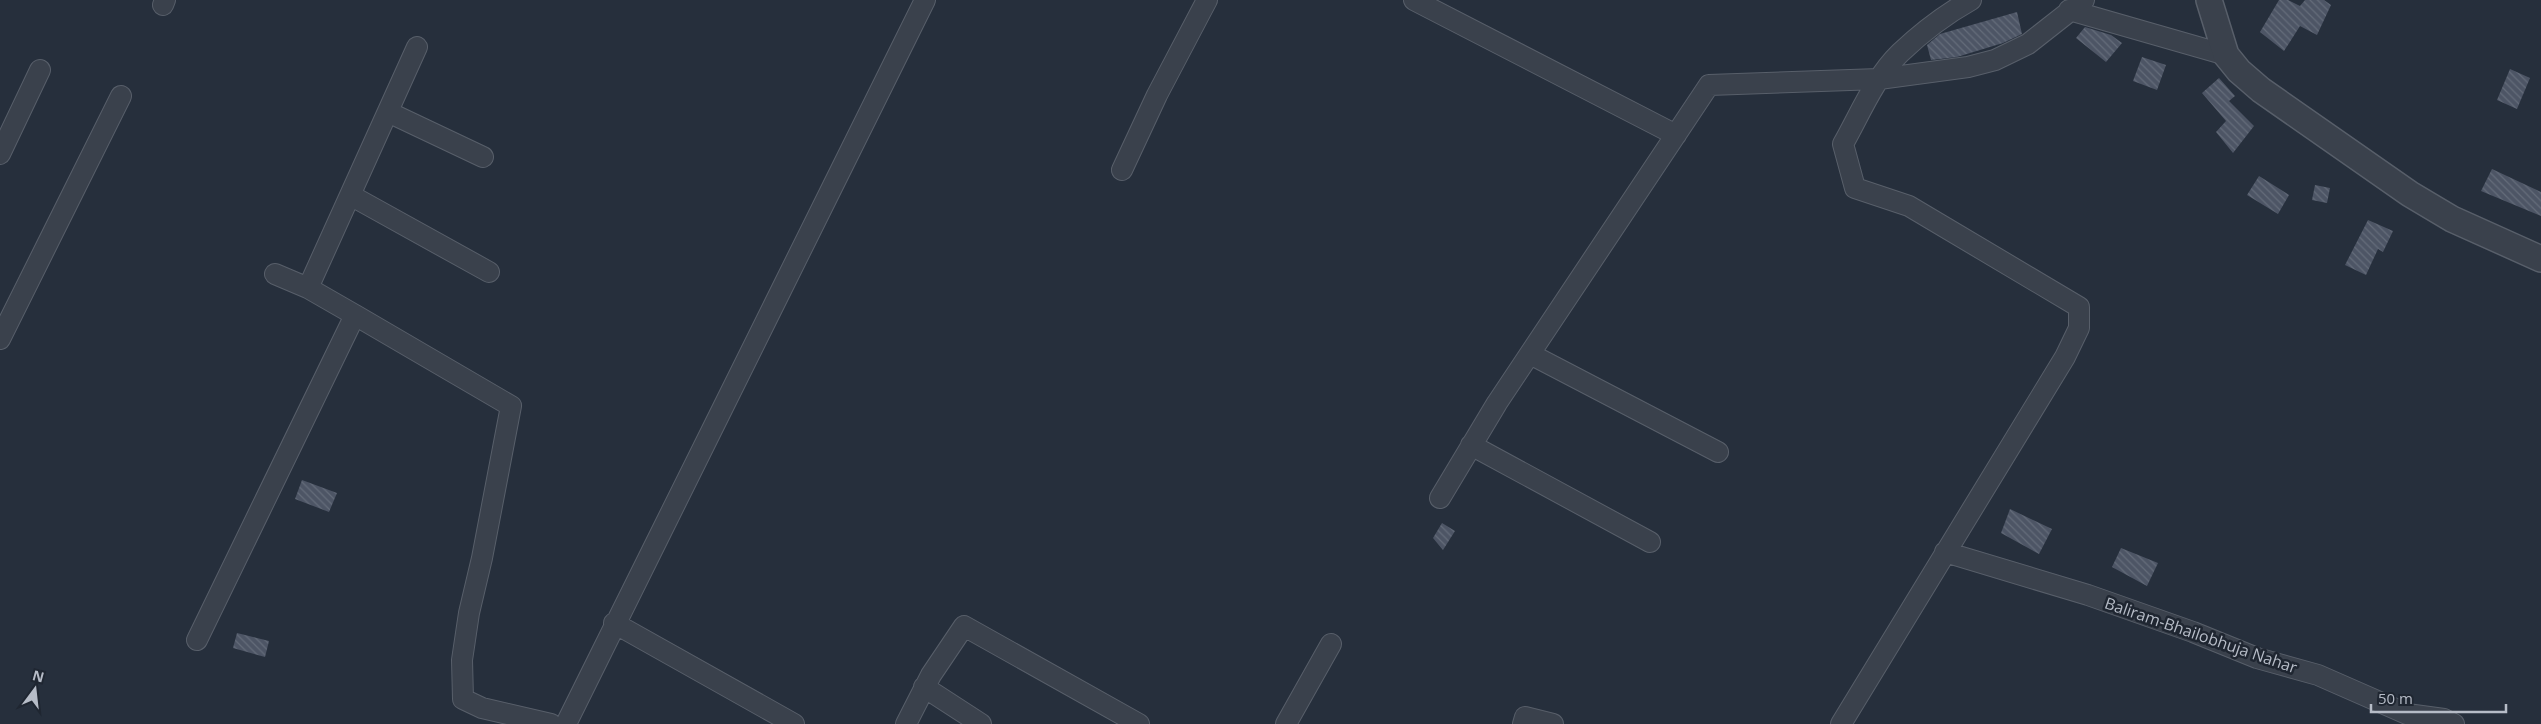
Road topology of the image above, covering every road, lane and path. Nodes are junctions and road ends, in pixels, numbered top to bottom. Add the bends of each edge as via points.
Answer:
1 (925, 0) edge
2 (1207, 0) edge
3 (1414, 0) edge
4 (1971, 0) edge
5 (2209, 0) edge
6 (2076, 5) edge
7 (418, 47) dead end
8 (2226, 55) junction
9 (40, 70) dead end
10 (1879, 79) junction
11 (121, 96) dead end
12 (388, 112) junction
13 (1676, 135) junction
14 (0, 154) edge
15 (483, 157) dead end
16 (1122, 170) dead end
17 (350, 195) junction
18 (2541, 259) edge
19 (489, 272) dead end
20 (275, 274) dead end
21 (308, 288) junction
22 (355, 315) junction
23 (0, 339) edge
24 (1530, 354) junction
25 (1472, 445) junction
26 (1718, 452) dead end
27 (1440, 498) dead end
28 (1650, 542) dead end
29 (1945, 552) junction
30 (614, 623) junction
31 (197, 640) dead end
32 (1331, 644) dead end
33 (924, 687) junction
34 (551, 724) edge
35 (566, 724) edge
36 (794, 724) edge
37 (906, 724) edge
38 (981, 724) edge
39 (1139, 724) edge
40 (1286, 724) edge
41 (1523, 724) edge
42 (1553, 724) edge
43 (1840, 724) edge
44 (2454, 724) edge

1 - 30 street
2 - 16 street
3 - 13 street
4 - 10 street via 1947,14 1899,53
5 - 8 street
6 - 8 street
6 - 10 street via 2028,44 1996,60
7 - 12 street
8 - 18 street via 2261,90 2384,177 2452,219
9 - 14 street
10 - 13 street via 1709,85
10 - 29 street via 1843,144 1855,188 1909,206 2079,307 2080,328 2065,357
11 - 23 street
12 - 15 street
12 - 17 street
13 - 24 street
17 - 19 street
17 - 21 street
20 - 21 street
21 - 22 street
22 - 31 street
22 - 34 street via 511,406 482,558 468,612 462,660 463,699 482,708
24 - 25 street
24 - 26 street
25 - 27 street
25 - 28 street
29 - 43 street
29 - 44 street, Baliram-Bhailobhuja Nahar via 2088,595 2257,658 2318,675 2407,714 2444,719
30 - 35 street
30 - 36 street
32 - 40 street
33 - 37 street
33 - 38 street
33 - 39 street via 964,626
41 - 42 street via 1525,717

